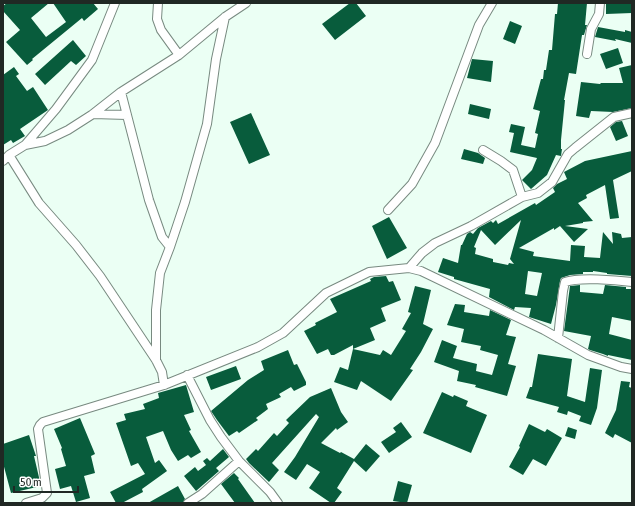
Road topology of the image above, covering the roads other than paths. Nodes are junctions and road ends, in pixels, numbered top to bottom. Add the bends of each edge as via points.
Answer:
1 (115, 3) edge
2 (158, 3) edge
3 (246, 3) edge
4 (492, 3) edge
5 (600, 3) edge
6 (226, 17) junction
7 (179, 54) junction
8 (586, 54) dead end
9 (121, 92) junction
10 (632, 113) edge
11 (93, 114) junction
12 (127, 115) junction
13 (25, 145) junction
14 (483, 150) dead end
15 (6, 158) edge
16 (522, 197) junction
17 (388, 210) dead end
18 (170, 247) junction
19 (409, 268) junction
20 (632, 282) edge
21 (558, 338) junction
22 (156, 360) junction
23 (632, 369) edge
24 (187, 375) junction
25 (164, 385) junction
26 (239, 461) junction
27 (26, 503) edge
28 (188, 503) edge
29 (278, 503) edge

1 - 13 street via 92,60 56,109
2 - 7 street via 157,19 161,30
3 - 6 street
4 - 17 street via 479,25 435,143 412,184
5 - 8 street
6 - 7 street
6 - 18 street via 216,60 207,124
7 - 9 street
9 - 11 street
9 - 12 street
10 - 16 street via 614,117 568,154 552,182 538,193
11 - 12 street
11 - 13 street via 45,141
12 - 18 street via 149,200 162,237
13 - 15 street
14 - 16 street via 513,170
15 - 22 street via 39,203 100,276
16 - 19 street via 435,244 422,253
18 - 22 street via 160,273 156,310
19 - 21 street via 421,271
19 - 24 street via 369,272 326,292 283,333 258,347
20 - 21 street via 565,282
21 - 23 street via 588,355
22 - 25 street via 162,372
24 - 25 street
24 - 26 street via 210,420
25 - 27 street via 43,422 38,429 47,493 42,498
26 - 28 street
26 - 29 street

